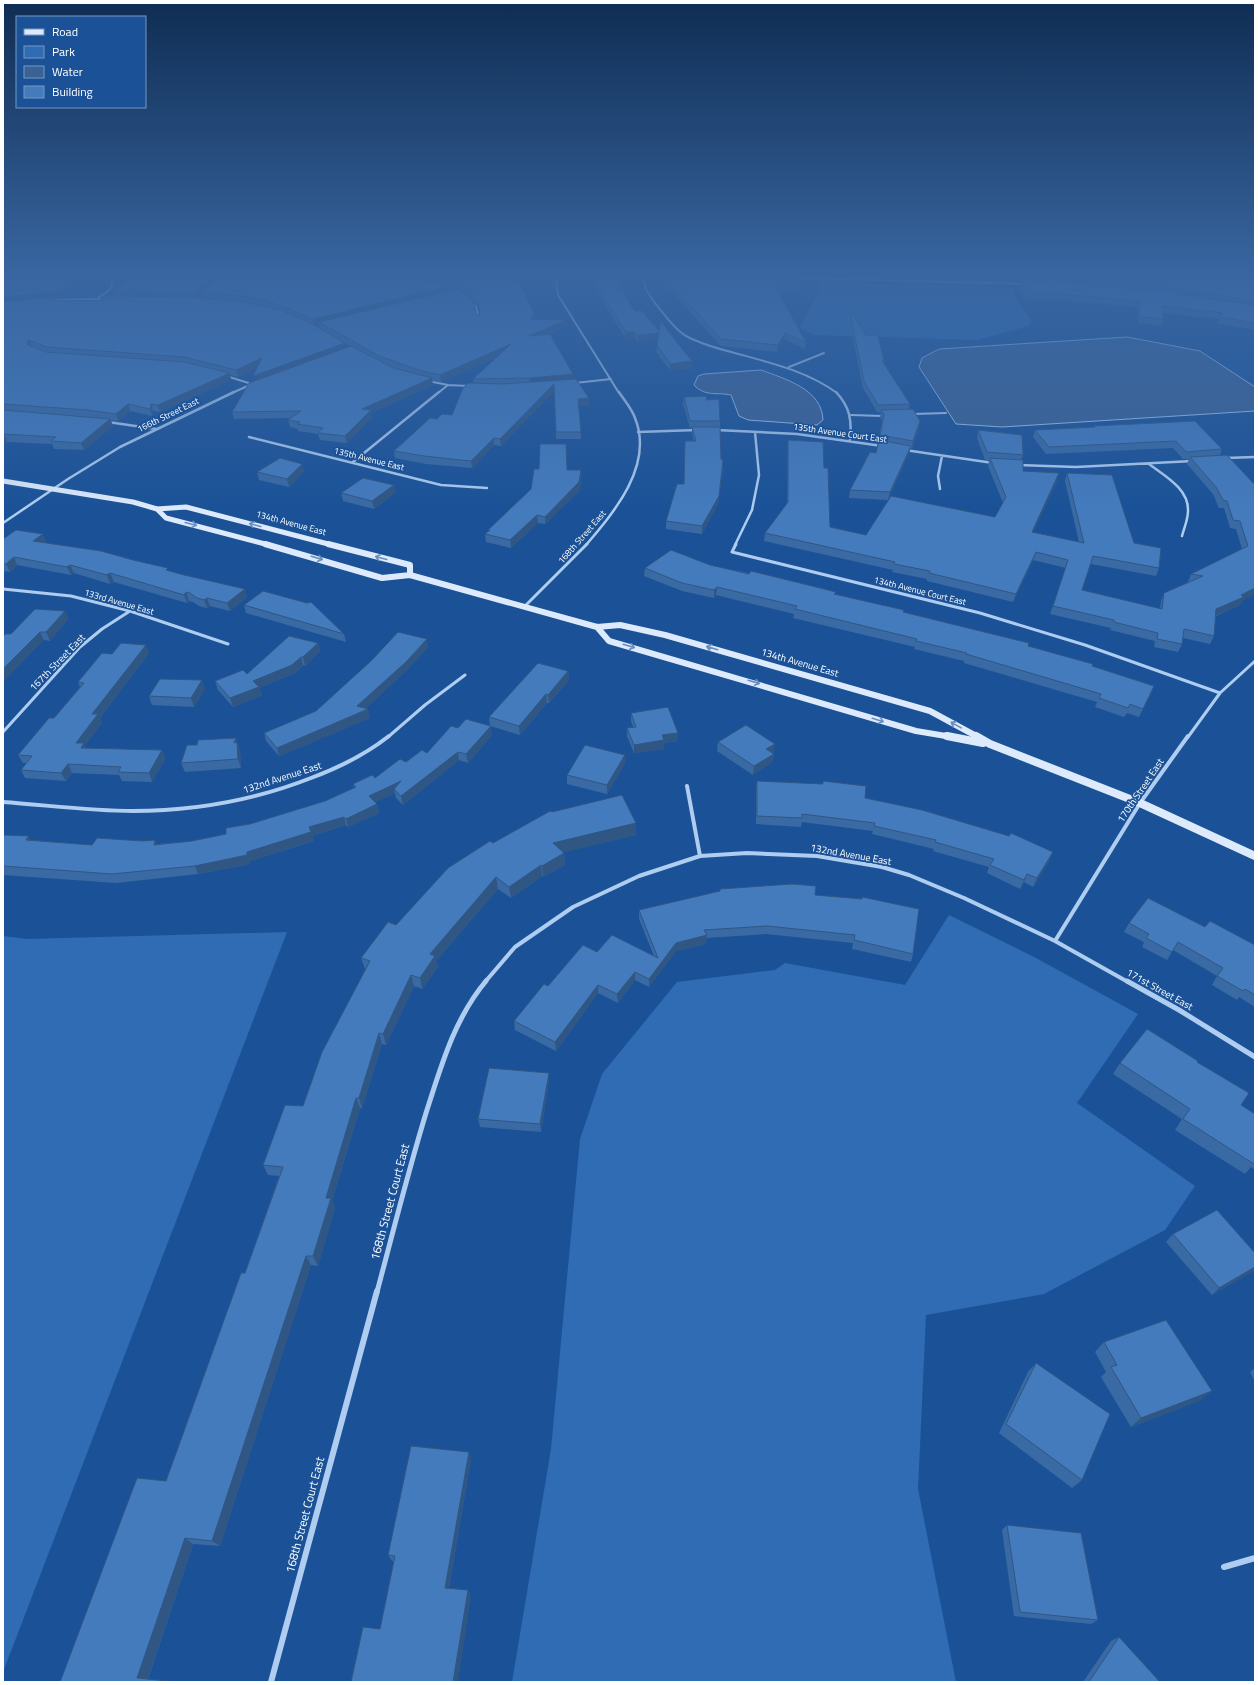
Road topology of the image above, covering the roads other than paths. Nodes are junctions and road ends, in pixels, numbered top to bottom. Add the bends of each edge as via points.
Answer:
1 (594, 352) edge
2 (727, 352) edge
3 (824, 353) dead end
4 (789, 367) junction
5 (221, 374) edge
6 (611, 379) junction
7 (423, 380) edge
8 (259, 382) edge
9 (252, 384) junction
10 (568, 384) edge
11 (448, 385) junction
12 (470, 386) edge
13 (946, 413) dead end
14 (851, 415) junction
15 (888, 415) edge
16 (909, 415) edge
17 (103, 422) edge
18 (157, 429) junction
19 (700, 430) edge
20 (708, 430) edge
21 (638, 432) junction
22 (755, 432) junction
23 (249, 437) dead end
24 (850, 440) junction
25 (888, 447) edge
26 (904, 450) edge
27 (942, 456) junction
28 (1255, 456) edge
29 (1217, 459) edge
30 (1194, 460) edge
31 (353, 462) junction
32 (995, 463) edge
33 (1010, 464) edge
34 (1149, 464) junction
35 (3, 481) edge
36 (56, 488) junction
37 (487, 488) dead end
38 (940, 489) dead end
39 (157, 509) junction
40 (3, 523) edge
41 (1182, 536) dead end
42 (410, 575) junction
43 (3, 589) edge
44 (524, 608) junction
45 (130, 611) junction
46 (597, 627) junction
47 (228, 644) dead end
48 (1255, 661) edge
49 (465, 675) dead end
50 (1220, 693) junction
51 (3, 732) edge
52 (990, 744) junction
53 (687, 786) dead end
54 (3, 802) edge
55 (1140, 803) junction
56 (700, 856) junction
57 (1255, 856) edge
58 (1055, 941) junction
59 (1255, 1057) edge
60 (1255, 1558) edge
61 (1224, 1567) dead end
62 (271, 1682) edge

1 - 6 street, 168th Street East
2 - 4 street
3 - 4 street
4 - 14 street via 828,387 848,406
5 - 9 street
6 - 10 street
6 - 21 street, 168th Street East via 635,418
7 - 11 street
8 - 9 street, 166th Street East
9 - 18 street, 166th Street East
11 - 12 street
11 - 31 street
13 - 16 lane
14 - 15 lane
14 - 24 street
17 - 18 street
18 - 36 street, 166th Street East via 111,452
19 - 21 street
20 - 22 street, 135th Avenue Court East
21 - 44 street, 168th Street East via 641,442 638,463 623,497 578,554
22 - 24 street, 135th Avenue Court East
22 - 50 street, 134th Avenue Court East via 759,474 752,510 732,552 980,613 1085,645
23 - 31 street, 135th Avenue East
24 - 25 street, 135th Avenue Court East
26 - 27 street
27 - 32 street
27 - 38 street via 938,476
28 - 29 street
30 - 34 street
31 - 37 street, 135th Avenue East via 441,485
33 - 34 street via 1076,467
34 - 41 street via 1176,486 1185,497 1188,508
35 - 36 street, 134th Avenue East
36 - 39 street, 134th Avenue East
36 - 40 street, 166th Street East
39 -> 42 street, 134th Avenue East via 166,518 382,578
42 -> 39 street, 134th Avenue East via 410,566 186,506
42 - 44 street, 134th Avenue East
43 - 45 street, 133rd Avenue East via 72,596
44 - 46 street, 134th Avenue East
45 - 47 street, 133rd Avenue East
45 - 51 street, 167th Street East via 80,647
52 -> 46 street, 134th Avenue East via 930,711 740,656 620,625
46 -> 52 street, 134th Avenue East via 609,641 916,731
48 - 50 street, 170th Street East
49 - 54 street, 132nd Avenue East via 382,742 345,764 303,782 253,798 178,809 133,811
50 - 55 street, 170th Street East
52 - 55 street, 134th Avenue East
53 - 56 street
55 - 57 street, 134th Avenue East
55 - 58 street, 170th Street East
56 - 58 street, 132nd Avenue East via 747,853 817,856 882,867 964,898
56 - 62 street, 168th Street Court East via 608,889 573,907 541,928 515,947 482,986 462,1018 437,1073 418,1139
58 - 59 street, 171st Street East via 1179,1010
60 - 61 street

